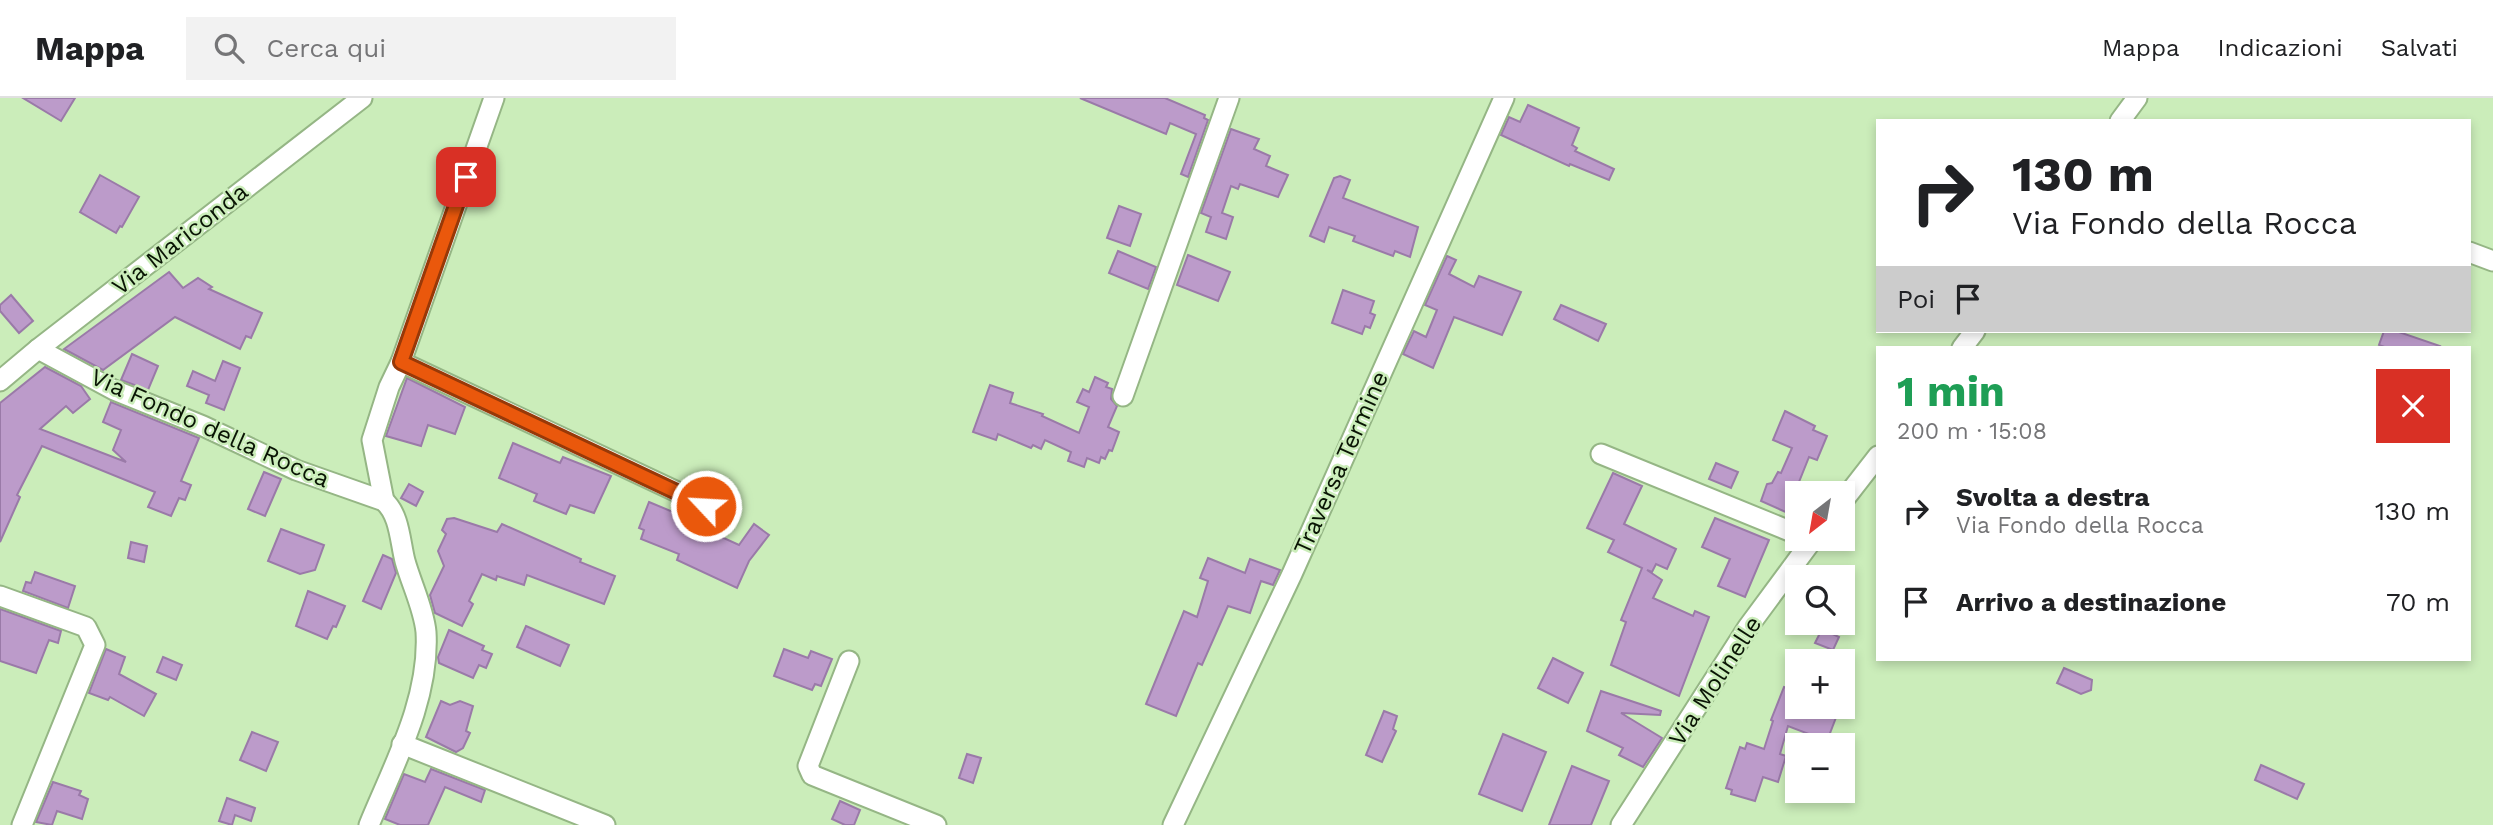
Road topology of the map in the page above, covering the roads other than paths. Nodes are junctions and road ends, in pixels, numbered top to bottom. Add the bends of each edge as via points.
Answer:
1 (362, 98) edge
2 (494, 98) edge
3 (1229, 98) edge
4 (1504, 98) edge
5 (2137, 98) edge
6 (2121, 119) edge
7 (2471, 253) edge
8 (2493, 261) edge
9 (38, 349) junction
10 (401, 362) junction
11 (0, 381) edge
12 (1123, 396) dead end
13 (1601, 454) dead end
14 (1876, 459) edge
15 (1855, 486) edge
16 (384, 501) junction
17 (706, 506) dead end
18 (1785, 529) edge
19 (1799, 551) edge
20 (0, 596) edge
21 (849, 661) dead end
22 (402, 744) junction
23 (22, 825) edge
24 (369, 825) edge
25 (605, 825) edge
26 (936, 825) edge
27 (1173, 825) edge
28 (1621, 825) edge

1 - 9 street, Via Mariconda
2 - 10 street
3 - 12 street
4 - 27 street, Traversa Termine via 1292,574
5 - 6 street
7 - 8 street
9 - 11 street, Via Mariconda
9 - 16 street, Via Fondo della Rocca via 114,390 296,470
10 - 16 street via 372,440
10 - 17 street
13 - 18 street
14 - 15 street
16 - 22 street via 399,531 426,629 426,660 416,710
19 - 28 street, Via Molinelle
20 - 23 street via 86,627 95,645
21 - 26 street via 808,766 810,771
22 - 24 street
22 - 25 street

